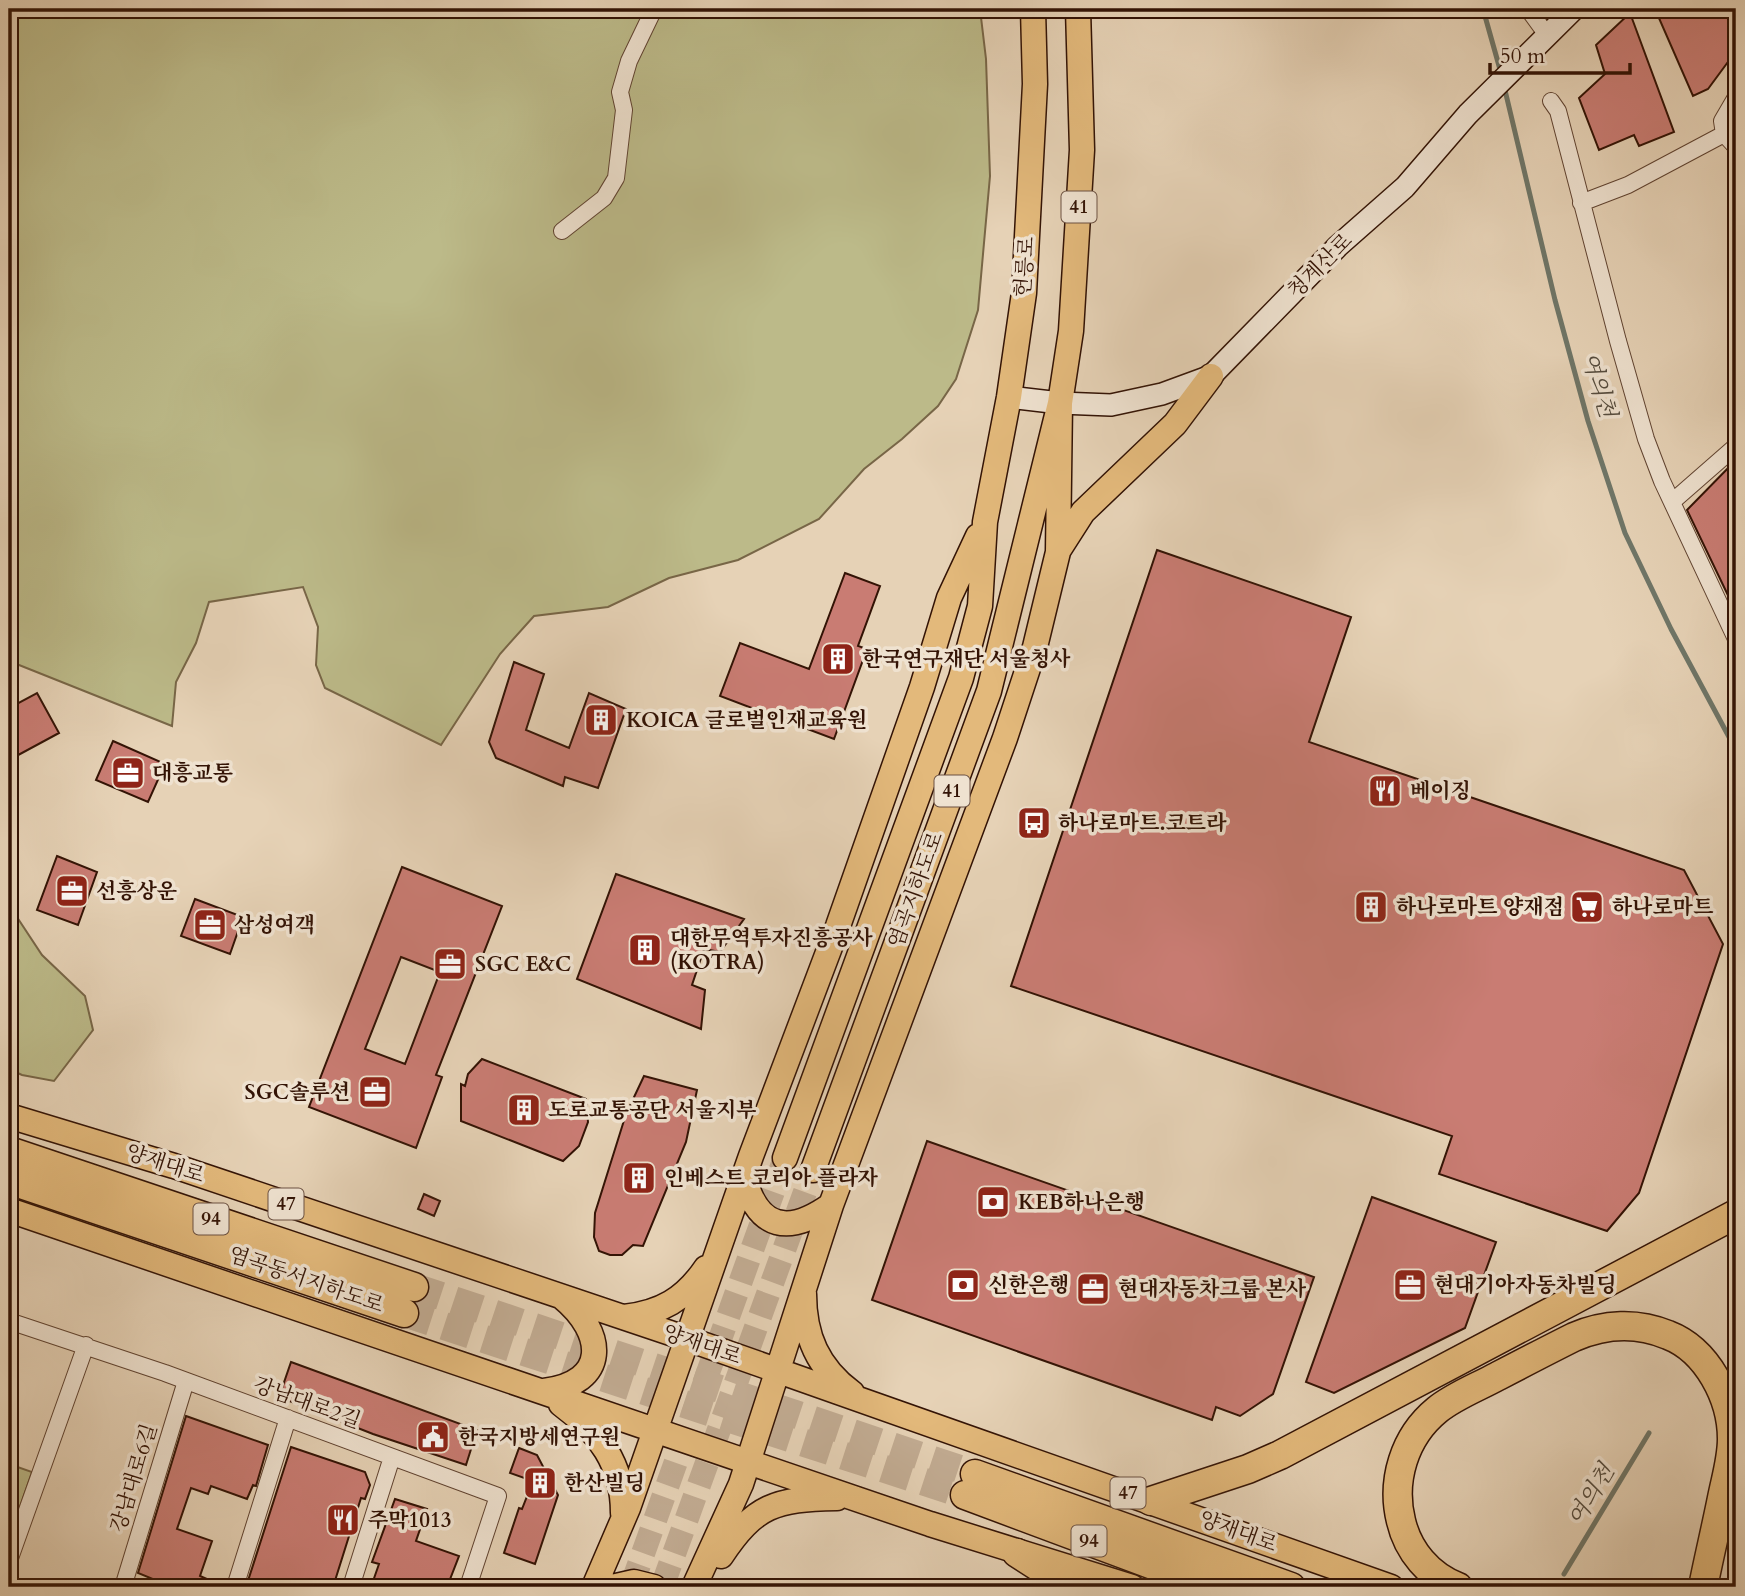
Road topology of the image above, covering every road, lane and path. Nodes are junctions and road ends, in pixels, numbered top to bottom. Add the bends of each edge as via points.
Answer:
1 (654, 9) edge
2 (1033, 9) edge
3 (1078, 9) edge
4 (1528, 9) edge
5 (1574, 9) edge
6 (1540, 42) junction
7 (1736, 97) edge
8 (1551, 101) dead end
9 (1724, 134) junction
10 (1736, 147) edge
11 (1581, 202) junction
12 (562, 231) dead end
13 (1211, 376) junction
14 (1009, 397) junction
15 (1059, 403) junction
16 (1736, 446) edge
17 (1672, 502) junction
18 (985, 522) junction
19 (1058, 552) junction
20 (1736, 639) edge
21 (9, 1116) edge
22 (9, 1151) edge
23 (785, 1158) tunnel mouth
24 (813, 1170) tunnel mouth
25 (744, 1177) junction
26 (9, 1180) edge
27 (831, 1205) junction
28 (9, 1210) edge
29 (1736, 1214) edge
30 (719, 1247) junction
31 (805, 1280) junction
32 (414, 1287) tunnel mouth
33 (562, 1297) junction
34 (404, 1313) tunnel mouth
35 (624, 1318) junction
36 (9, 1321) edge
37 (688, 1339) junction
38 (86, 1345) junction
39 (776, 1370) junction
40 (186, 1381) junction
41 (544, 1391) junction
42 (864, 1402) junction
43 (288, 1418) junction
44 (656, 1430) junction
45 (392, 1457) junction
46 (748, 1461) junction
47 (1151, 1501) junction
48 (891, 1510) junction
49 (1736, 1511) edge
50 (623, 1518) junction
51 (1017, 1553) junction
52 (9, 1561) edge
53 (123, 1587) edge
54 (234, 1587) edge
55 (351, 1587) edge
56 (468, 1587) edge
57 (594, 1587) edge
58 (612, 1587) edge
59 (654, 1587) edge
60 (694, 1587) edge
61 (701, 1587) edge
62 (1070, 1587) edge
63 (1132, 1587) edge
64 (1212, 1587) edge
65 (1292, 1587) edge
66 (1391, 1587) edge
67 (1458, 1587) edge
68 (1703, 1587) edge

1 - 12 street via 620,92 624,110 616,178 604,198
2 - 14 main road, 헌릉로 / 41 via 1035,84 1025,279
3 - 15 main road, 41 via 1081,174 1071,331
4 - 6 street
5 - 6 main road, 청계산로
6 - 13 main road, 청계산로 via 1468,114 1405,187 1338,246
7 - 9 street via 1722,121
8 - 11 street via 1558,111
9 - 10 street
9 - 11 street via 1628,185
11 - 17 street via 1646,439
13 - 15 main road, 청계산로 via 1162,394 1111,405
13 - 19 main road via 1175,424 1083,512
14 - 15 main road, 청계산로
14 - 18 main road, 헌릉로 / 41
15 - 19 main road
15 - 24 main road, 염곡지하도로 / 41 via 989,691
16 - 17 street
17 - 20 street
18 - 23 main road, 염곡지하도로 / 41 via 980,606 961,678
18 - 25 main road via 948,598 847,901
19 - 27 main road via 1035,647 1005,738
21 - 33 main road, 양재대로 / 47 via 174,1166
22 - 32 highway, 염곡동서지하도로 / 94
25 - 27 main road via 759,1211 775,1222 799,1223
25 - 30 main road
26 - 34 highway, 염곡동서지하도로 / 94
27 - 31 main road
28 - 41 main road
29 - 47 highway via 1280,1455
30 - 35 main road via 680,1299 657,1311
30 - 37 main road
31 - 39 main road
31 - 42 main road via 806,1317 816,1353 836,1379
33 - 35 main road, 양재대로 / 47
33 - 41 main road via 590,1332 595,1355 582,1377
35 - 37 main road, 양재대로 / 47
36 - 38 street, 강남대로2길
37 - 39 main road, 양재대로 / 47
37 - 44 main road
38 - 40 street, 강남대로2길
38 - 52 street
39 - 42 main road, 양재대로 / 47
39 - 46 main road
40 - 43 street, 강남대로2길
40 - 53 street, 강남대로6길
41 - 44 main road
41 - 50 main road via 583,1420 607,1449 621,1483
42 - 47 main road, 양재대로 / 47
43 - 45 street, 강남대로2길
43 - 54 street
44 - 46 main road
44 - 50 main road
45 - 55 street
45 - 56 street, 강남대로2길 via 498,1496
46 - 48 main road
46 - 60 main road
47 - 66 main road, 양재대로 / 47
48 - 51 main road
48 - 61 main road via 859,1498 772,1506 741,1527
49 - 68 highway
50 - 57 main road
51 - 62 highway
51 - 63 main road
58 - 59 main road via 634,1582
64 - 65 highway, 양재대로 / 94 via 970,1485
67 - 68 highway via 1421,1562 1401,1524 1398,1477 1417,1432 1452,1400 1581,1334 1621,1326 1649,1328 1689,1347 1711,1371 1724,1401 1732,1437 1730,1461

